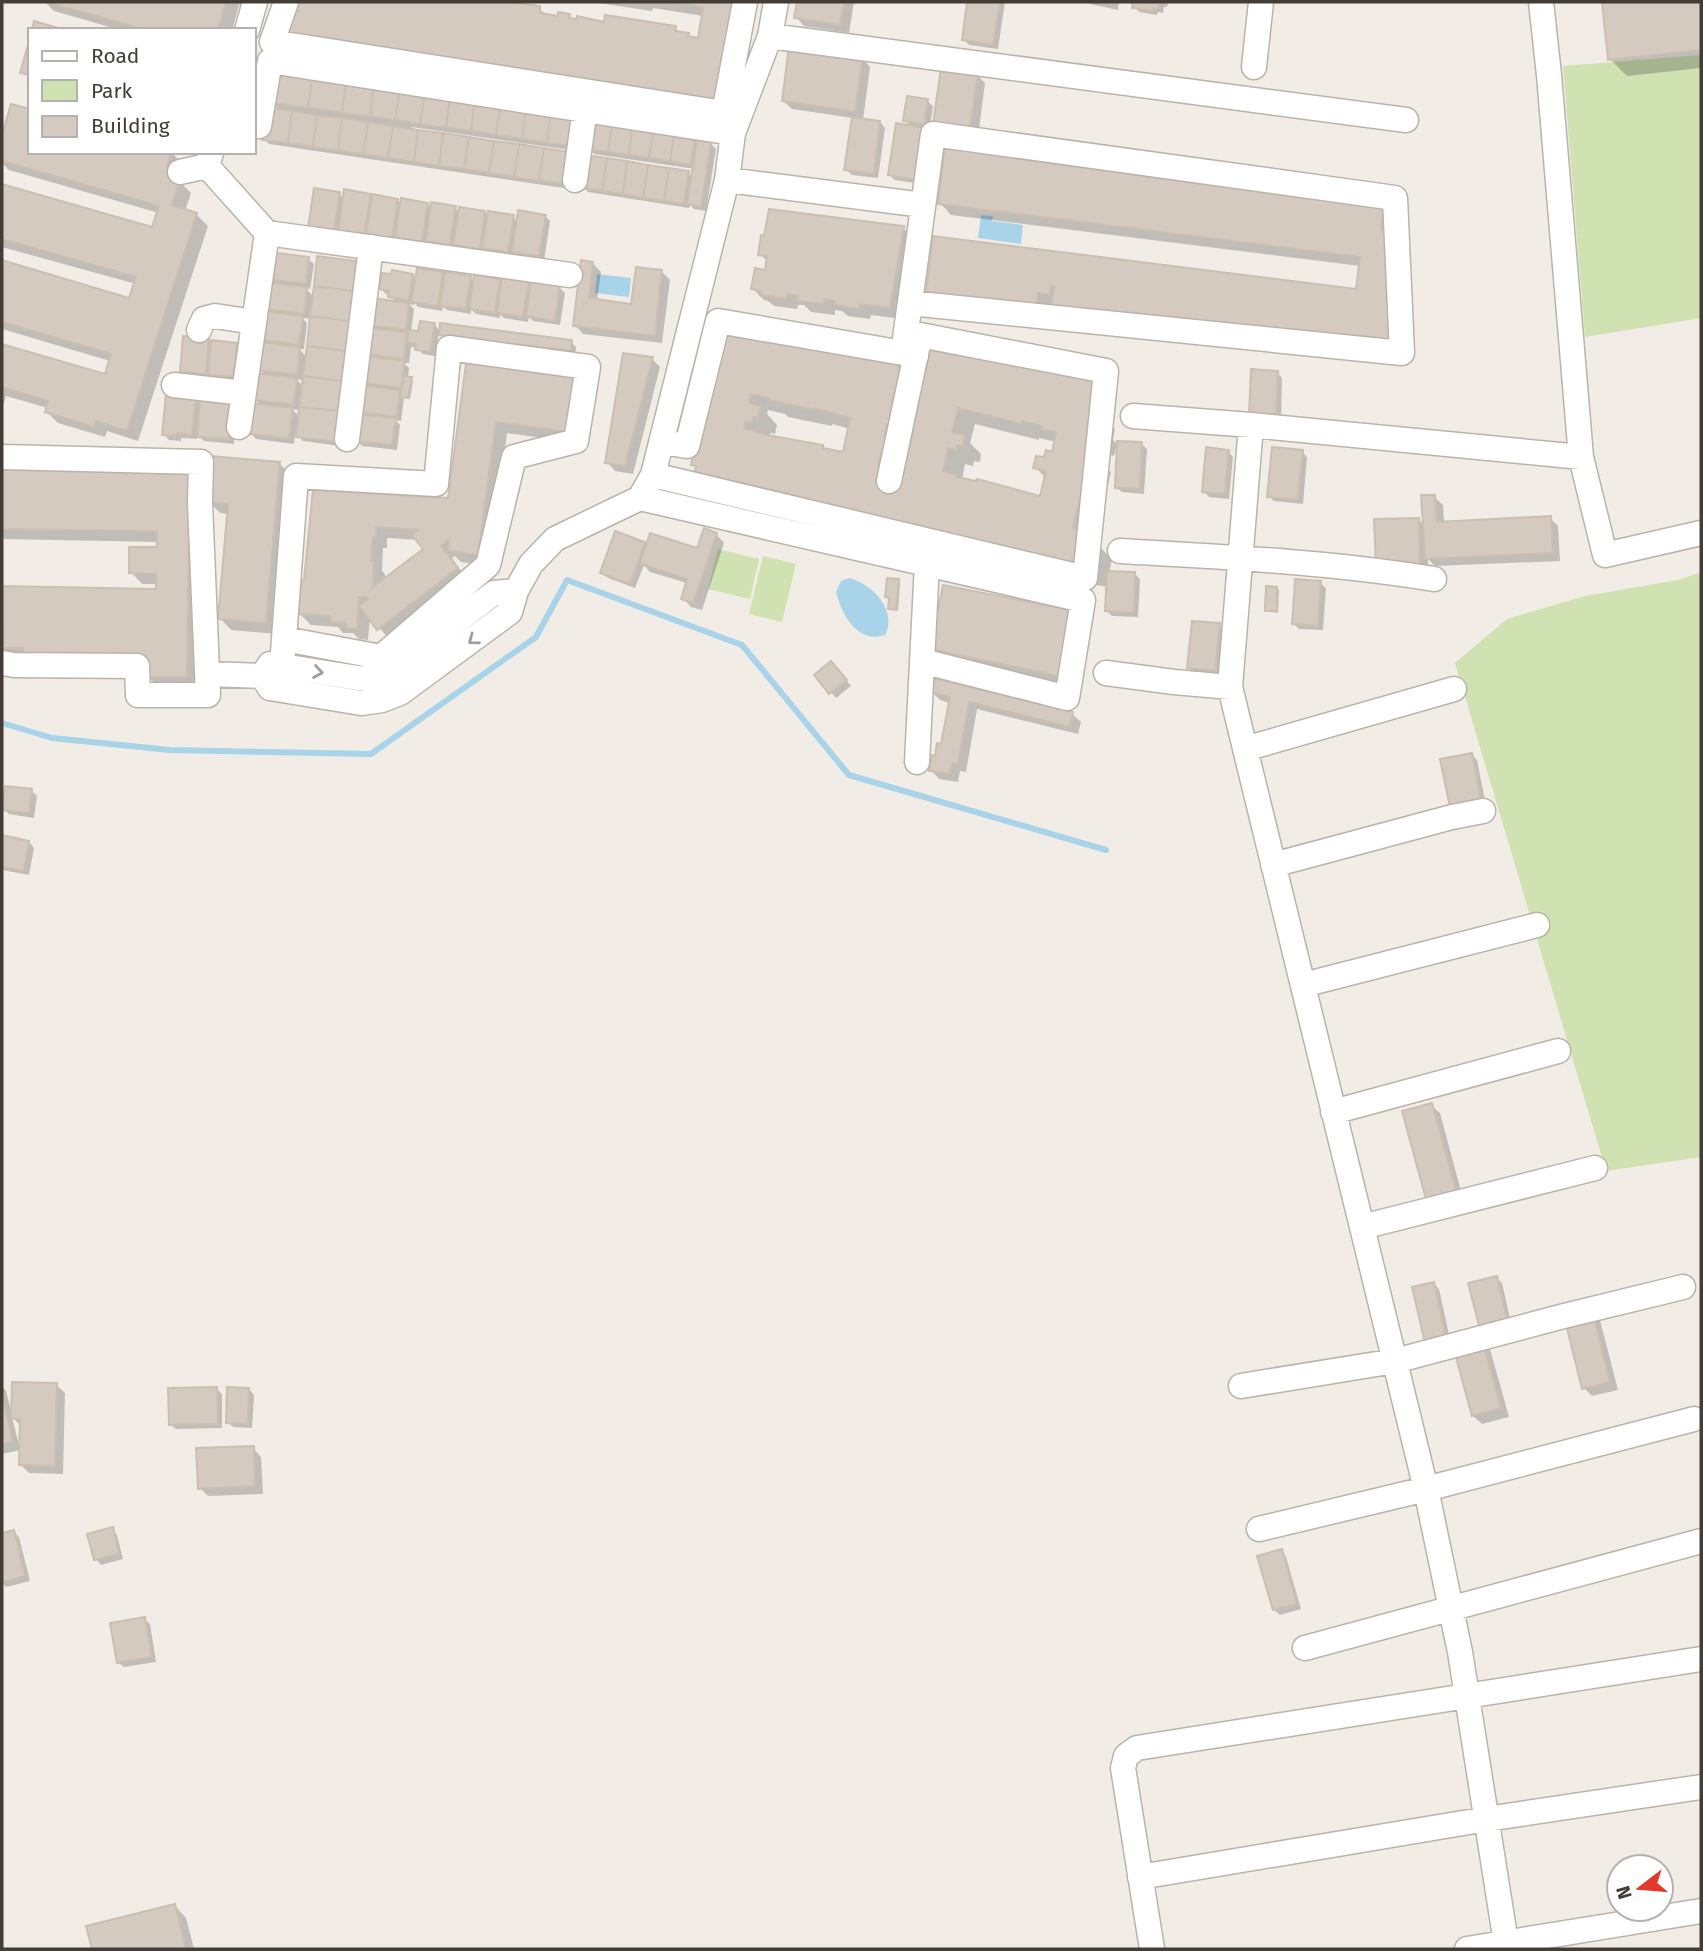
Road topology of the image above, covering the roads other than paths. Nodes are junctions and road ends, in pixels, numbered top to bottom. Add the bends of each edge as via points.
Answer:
1 (255, 2) edge
2 (286, 2) edge
3 (745, 2) edge
4 (776, 2) edge
5 (1261, 2) edge
6 (1541, 2) edge
7 (248, 28) edge
8 (770, 36) junction
9 (1254, 66) dead end
10 (585, 109) junction
11 (1406, 120) dead end
12 (259, 127) dead end
13 (733, 133) junction
14 (209, 159) edge
15 (180, 172) dead end
16 (575, 180) dead end
17 (727, 180) junction
18 (923, 205) junction
19 (267, 233) junction
20 (371, 247) junction
21 (570, 275) dead end
22 (910, 303) junction
23 (254, 322) junction
24 (199, 330) dead end
25 (909, 354) junction
26 (174, 385) dead end
27 (244, 393) junction
28 (1133, 416) dead end
29 (1251, 425) junction
30 (239, 427) dead end
31 (347, 439) dead end
32 (662, 442) junction
33 (2, 457) edge
34 (1581, 457) junction
35 (653, 475) junction
36 (888, 481) dead end
37 (640, 498) junction
38 (1701, 533) edge
39 (1120, 551) dead end
40 (1240, 558) junction
41 (927, 563) junction
42 (1434, 579) dead end
43 (284, 639) junction
44 (922, 661) junction
45 (2, 663) edge
46 (272, 671) junction
47 (1106, 673) dead end
48 (207, 674) junction
49 (1230, 687) junction
50 (1454, 689) dead end
51 (1245, 749) junction
52 (917, 762) dead end
53 (1483, 811) dead end
54 (1273, 865) junction
55 (1537, 925) dead end
56 (1303, 985) junction
57 (1558, 1051) dead end
58 (1333, 1112) junction
59 (1595, 1168) dead end
60 (1362, 1227) junction
61 (1683, 1287) dead end
62 (1395, 1362) junction
63 (1241, 1386) dead end
64 (1694, 1419) dead end
65 (1426, 1489) junction
66 (1259, 1529) dead end
67 (1701, 1541) edge
68 (1451, 1608) junction
69 (1305, 1647) dead end
70 (1701, 1659) edge
71 (1467, 1696) junction
72 (1701, 1787) edge
73 (1487, 1819) junction
74 (1140, 1877) junction
75 (1701, 1911) edge
76 (1507, 1946) edge
77 (1152, 1949) edge
78 (1467, 1949) edge

1 - 7 street
2 - 3 street via 272,42 724,113
4 - 8 street
5 - 9 street
6 - 34 street
8 - 11 street
8 - 13 street
10 - 12 street via 270,61
10 - 13 street
10 - 16 street
13 - 17 street
14 - 15 street
14 - 19 street
17 - 18 street
17 - 32 street
18 - 22 street
18 - 22 street via 933,134 1395,198 1402,353
19 - 20 street
19 - 23 street
20 - 21 street
20 - 31 street
22 - 25 street
23 - 24 street via 215,316 204,319
23 - 27 street
25 - 32 street via 718,321 687,446
25 - 35 street via 920,335 1106,371 1085,578
25 - 36 street
26 - 27 street
27 - 30 street
28 - 29 street
29 - 34 street
29 - 40 street
32 - 35 street
33 - 48 street via 201,462
34 - 38 street via 1605,555
35 - 37 street
37 - 41 street
37 - 46 street via 555,539 531,564 510,612 400,693 361,703 270,688
39 - 40 street
40 - 42 street
40 - 49 street
41 - 44 street
41 - 44 street via 1083,600 1068,698
43 - 43 street via 296,476 436,484 449,348 588,367 576,441 514,457 488,565 381,657
43 - 46 street
44 - 52 street
45 - 48 street via 137,666 138,695 208,695
46 - 48 street
47 - 49 street
49 - 51 street
50 - 51 street
51 - 54 street
53 - 54 street
54 - 56 street
55 - 56 street
56 - 58 street
57 - 58 street
58 - 60 street
59 - 60 street
60 - 62 street
61 - 62 street
62 - 63 street
62 - 65 street
64 - 65 street
65 - 66 street
65 - 68 street
67 - 68 street
68 - 69 street
68 - 71 street
70 - 71 street
71 - 73 street
71 - 74 street via 1137,1748 1126,1756 1123,1768
72 - 73 street
73 - 74 street
73 - 76 street
74 - 77 street
75 - 76 street
76 - 78 street

